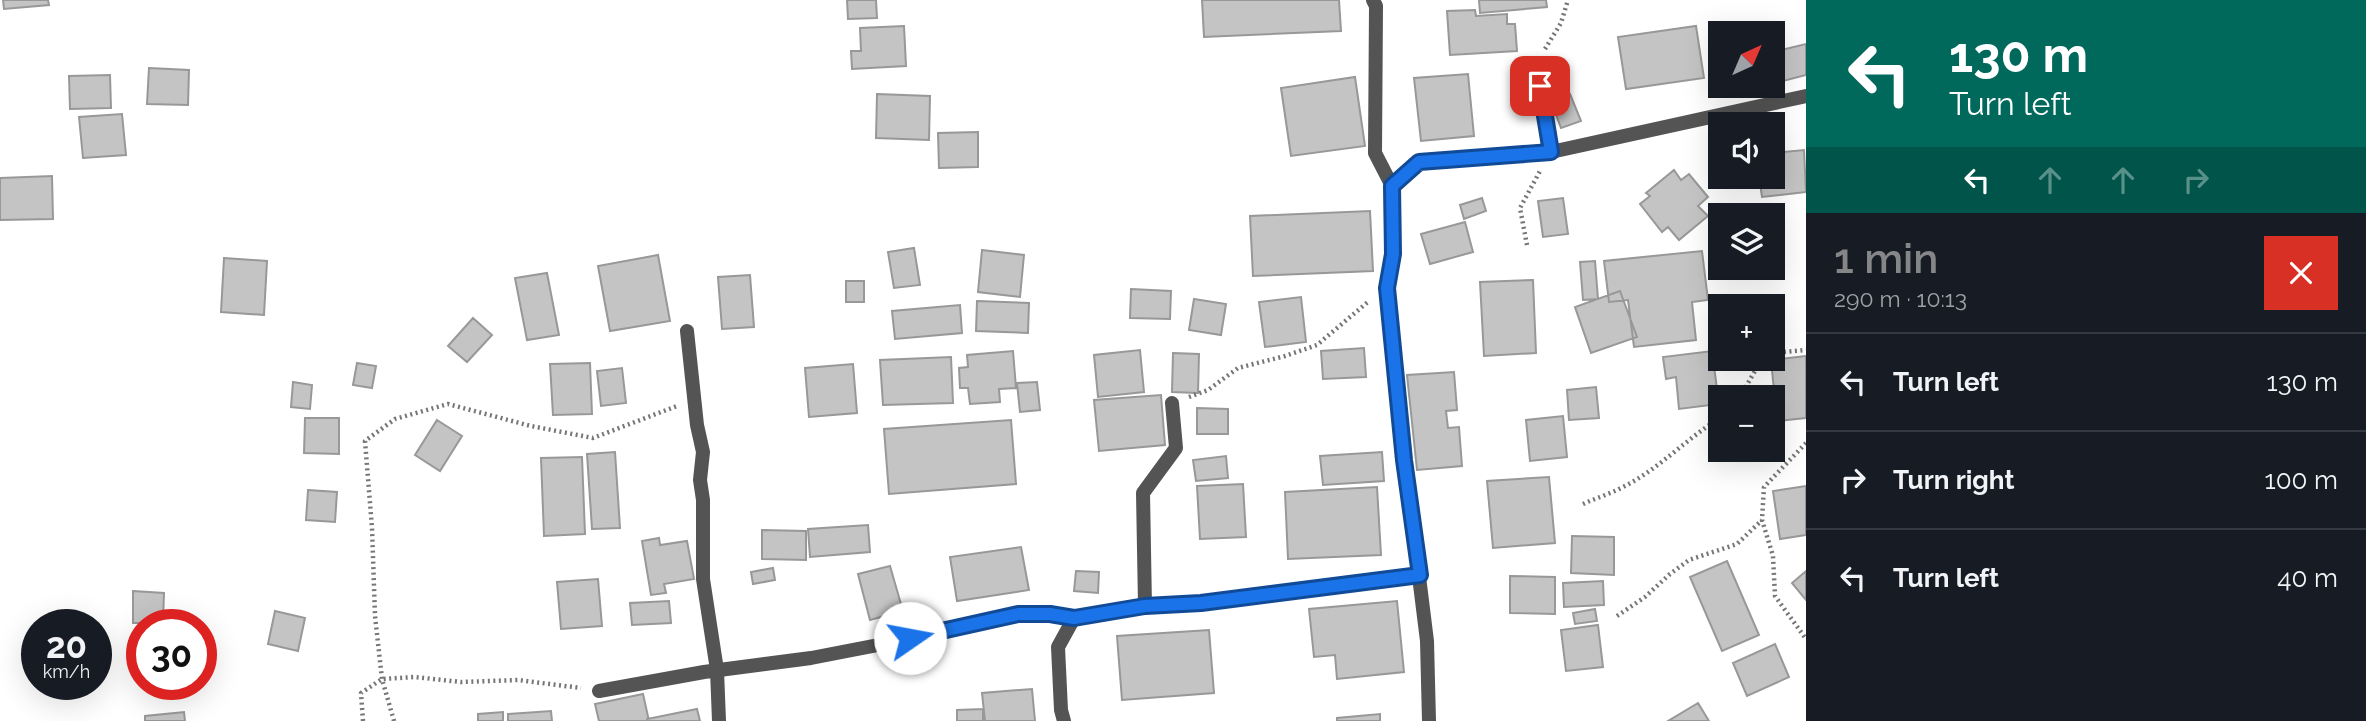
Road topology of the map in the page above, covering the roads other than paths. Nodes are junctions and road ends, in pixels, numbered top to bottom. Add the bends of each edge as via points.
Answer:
1 (1373, 0) edge
2 (1536, 64) road end
3 (1806, 96) edge
4 (1551, 152) junction
5 (1392, 186) junction
6 (687, 331) dead end
7 (1172, 403) road end
8 (1420, 575) junction
9 (1145, 606) junction
10 (1074, 618) junction
11 (717, 670) junction
12 (599, 691) road end
13 (719, 721) edge
14 (1064, 721) edge
15 (1429, 721) edge

1 - 5 street via 1375,152
2 - 4 street
3 - 4 street
4 - 5 street via 1419,162
5 - 8 street via 1393,254 1387,288
6 - 11 street via 703,452 703,579
7 - 9 street via 1176,448 1143,493
8 - 9 street
8 - 15 street
9 - 10 street
10 - 11 street via 1018,614 811,658
10 - 14 street via 1058,647
11 - 12 street
11 - 13 street

